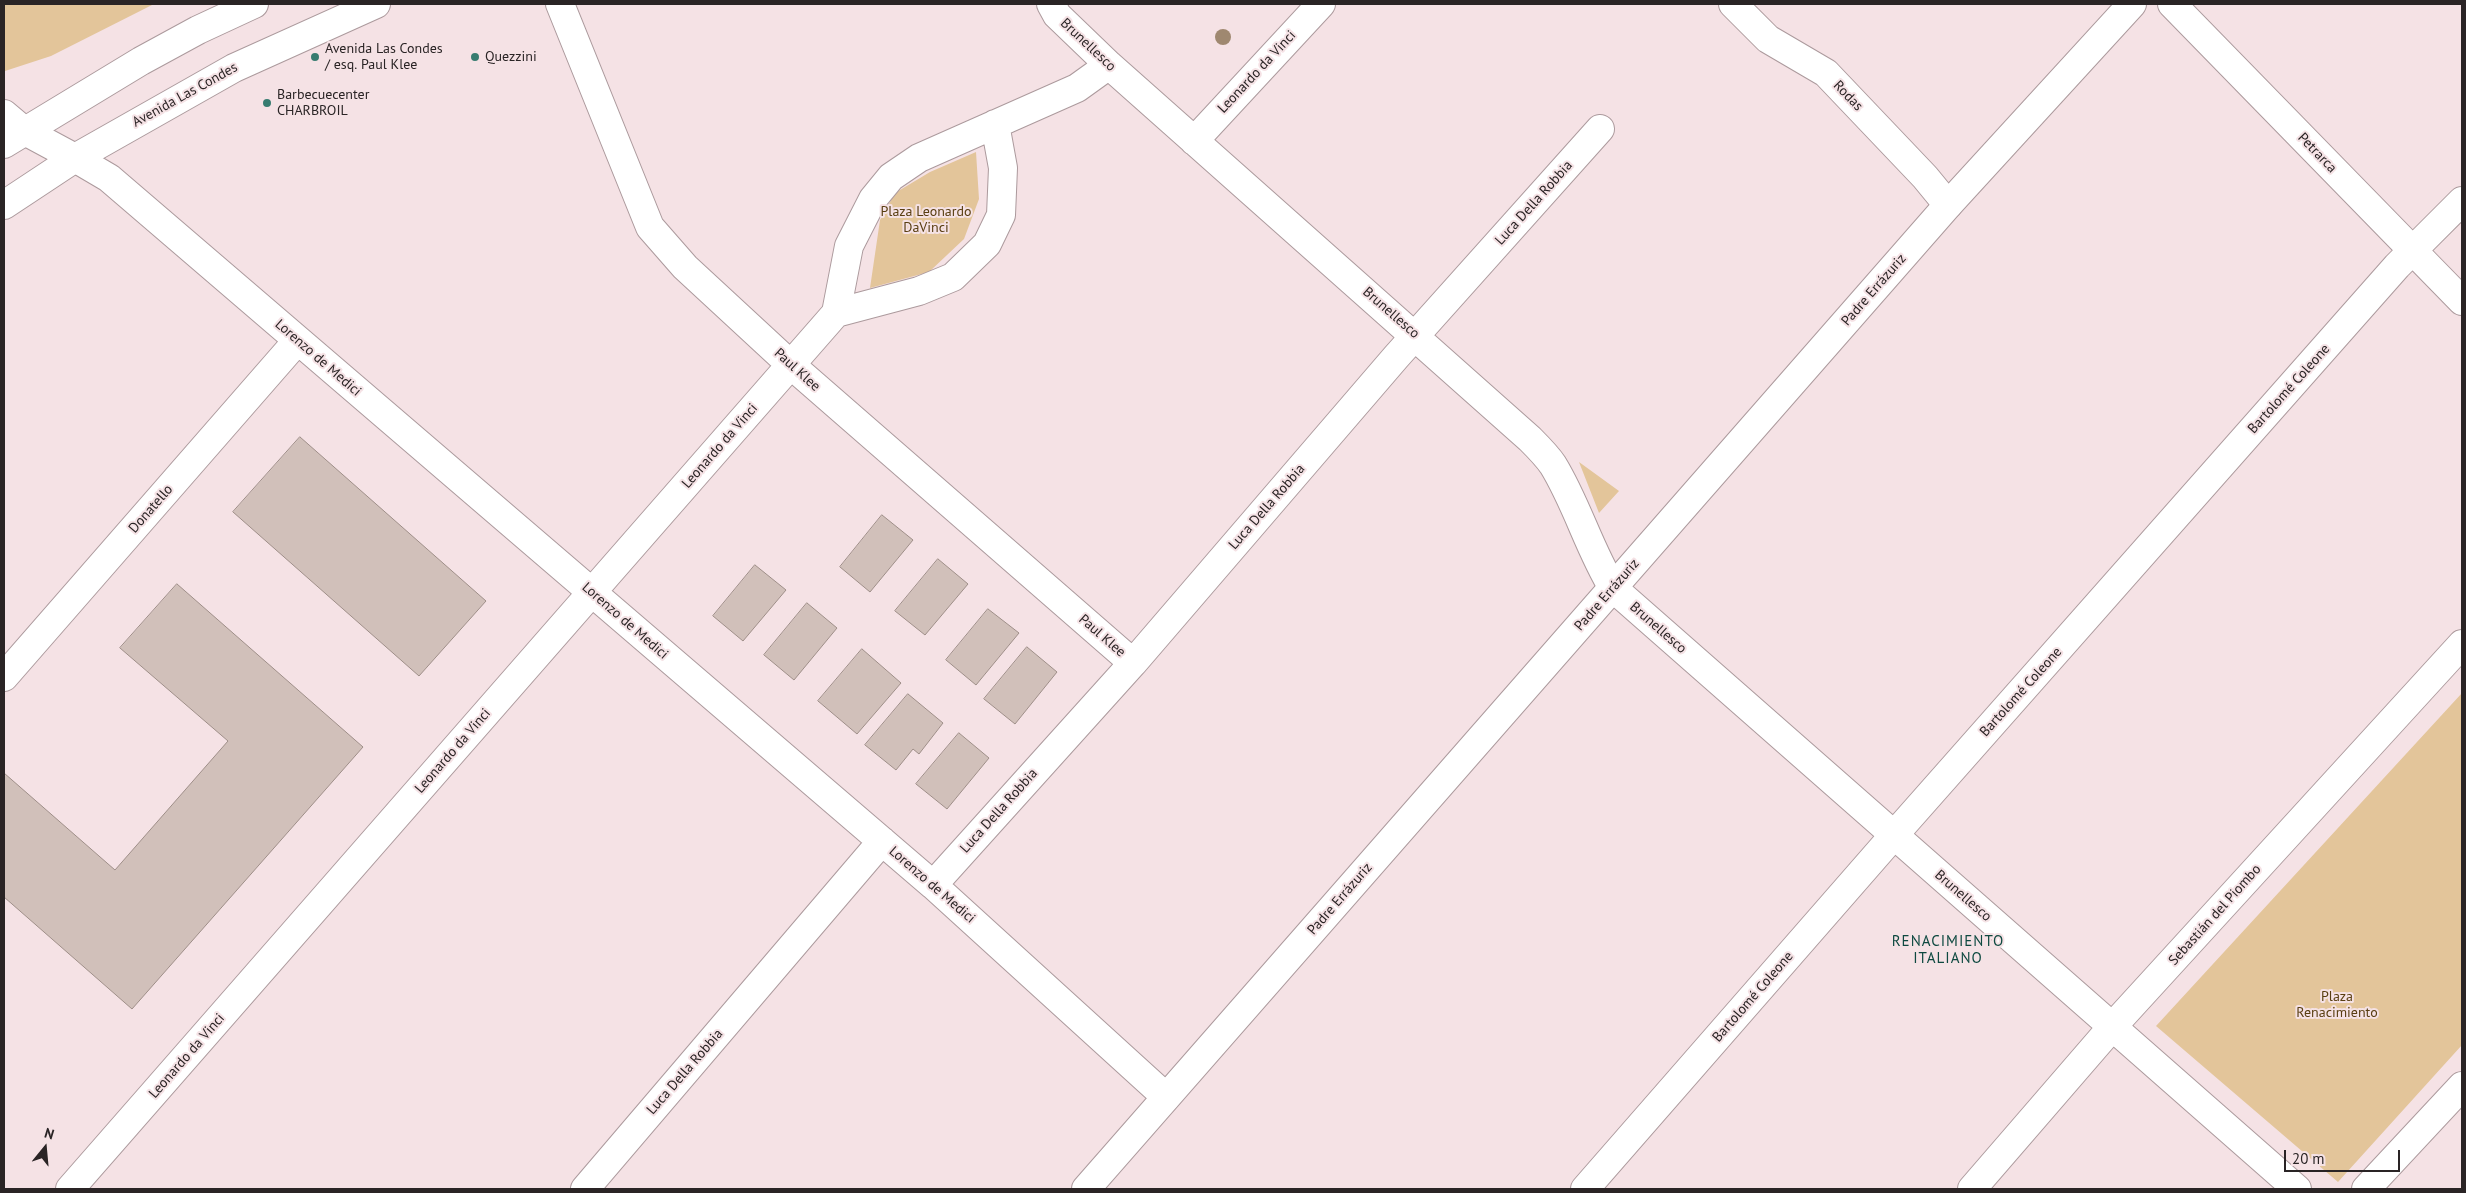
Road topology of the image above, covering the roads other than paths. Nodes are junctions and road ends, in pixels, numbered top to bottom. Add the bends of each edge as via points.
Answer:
1 (254, 4) edge
2 (376, 4) edge
3 (560, 4) edge
4 (1051, 4) edge
5 (1320, 4) edge
6 (1733, 4) edge
7 (2132, 4) edge
8 (2172, 4) edge
9 (1109, 65) junction
10 (995, 124) junction
11 (10, 129) edge
12 (1600, 129) dead end
13 (1194, 141) junction
14 (75, 158) junction
15 (2462, 201) edge
16 (4, 205) edge
17 (1948, 205) junction
18 (2412, 250) junction
19 (2462, 301) edge
20 (836, 312) junction
21 (1416, 336) junction
22 (298, 340) junction
23 (791, 365) junction
24 (1613, 588) junction
25 (592, 592) junction
26 (2462, 644) edge
27 (1133, 663) junction
28 (4, 677) edge
29 (1894, 835) junction
30 (882, 841) junction
31 (933, 885) junction
32 (2112, 1027) junction
33 (2462, 1086) edge
34 (1166, 1096) junction
35 (70, 1189) edge
36 (585, 1189) edge
37 (1086, 1189) edge
38 (1585, 1189) edge
39 (1972, 1189) edge
40 (2297, 1189) edge
41 (2366, 1189) edge

1 - 11 street
2 - 14 street, Avenida Las Condes via 234,68
3 - 23 street, Paul Klee via 650,227 684,268
4 - 9 street, Brunellesco via 1057,15
5 - 13 street, Leonardo da Vinci
6 - 17 street, Rodas via 1768,39 1826,73 1925,176
7 - 17 street, Padre Errázuriz
8 - 18 street, Petrarca
9 - 10 street, Leonardo da Vinci via 1077,88
9 - 13 street, Brunellesco
10 - 20 street, Leonardo da Vinci via 919,158 891,177 873,199 850,246
10 - 20 street via 1003,168 1000,215 987,244 953,277 919,291
11 - 14 street, Lorenzo de Medici
12 - 21 street, Luca Della Robbia
13 - 21 street, Brunellesco
14 - 16 street, Avenida Las Condes
14 - 22 street, Lorenzo de Medici via 109,178
15 - 18 street, Bartolomé Coleone
17 - 24 street, Padre Errázuriz
18 - 19 street, Petrarca
18 - 29 street, Bartolomé Coleone
20 - 23 street, Leonardo da Vinci
21 - 24 street, Brunellesco via 1530,439 1552,464
21 - 27 street, Luca Della Robbia
22 - 25 street, Lorenzo de Medici
22 - 28 street, Donatello
23 - 25 street, Leonardo da Vinci
23 - 27 street, Paul Klee
24 - 29 street, Brunellesco
24 - 34 street, Padre Errázuriz
25 - 30 street, Lorenzo de Medici
25 - 35 street, Leonardo da Vinci
26 - 32 street, Sebastián del Piombo
27 - 31 street, Luca Della Robbia
29 - 32 street, Brunellesco
29 - 38 street, Bartolomé Coleone
30 - 31 street, Lorenzo de Medici
30 - 36 street, Luca Della Robbia
31 - 34 street, Lorenzo de Medici
32 - 39 street, Sebastián del Piombo
32 - 40 street, Brunellesco
33 - 41 street
34 - 37 street, Padre Errázuriz

